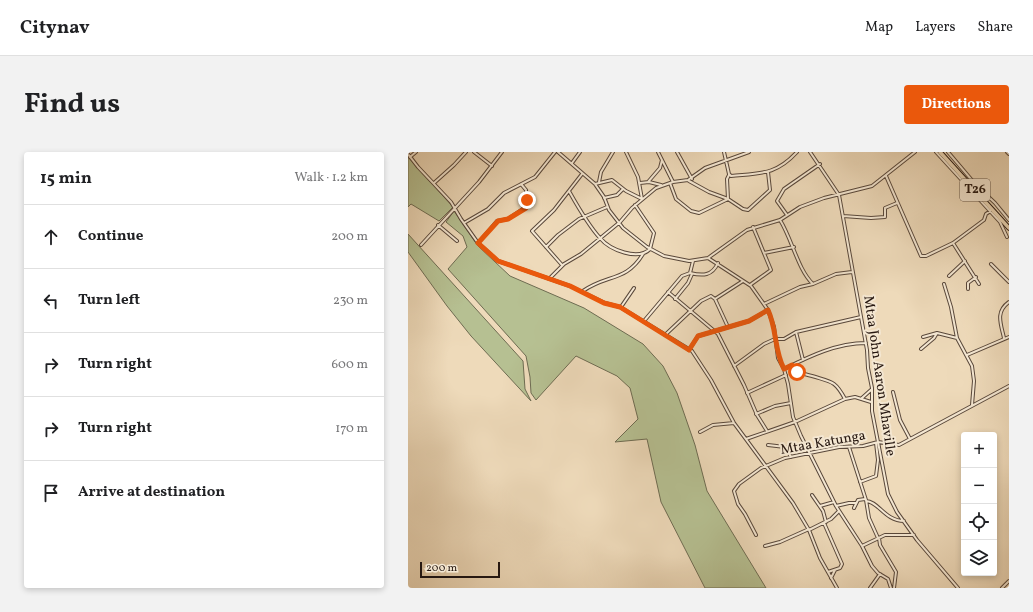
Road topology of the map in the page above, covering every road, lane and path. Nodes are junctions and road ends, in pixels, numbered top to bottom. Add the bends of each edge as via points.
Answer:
1 (416, 152) edge
2 (466, 152) edge
3 (474, 152) edge
4 (502, 152) edge
5 (556, 152) edge
6 (580, 152) edge
7 (613, 152) edge
8 (626, 152) edge
9 (658, 152) edge
10 (724, 152) edge
11 (749, 152) edge
12 (797, 152) edge
13 (810, 152) edge
14 (915, 152) edge
15 (936, 152) edge
16 (940, 152) edge
17 (948, 152) edge
18 (679, 153) edge
19 (409, 155) edge
20 (662, 159) junction
21 (726, 160) junction
22 (572, 163) junction
23 (820, 164) junction
24 (492, 166) junction
25 (768, 172) junction
26 (582, 174) junction
27 (729, 175) junction
28 (886, 176) junction
29 (692, 179) junction
30 (688, 180) junction
31 (599, 182) junction
32 (648, 182) junction
33 (672, 182) junction
34 (434, 183) junction
35 (640, 183) junction
36 (521, 184) junction
37 (595, 184) junction
38 (661, 185) junction
39 (623, 189) junction
40 (569, 191) junction
41 (839, 195) junction
42 (609, 197) junction
43 (604, 198) junction
44 (728, 199) junction
45 (642, 200) junction
46 (606, 203) junction
47 (897, 203) junction
48 (635, 205) junction
49 (607, 206) junction
50 (455, 208) junction
51 (992, 210) junction
52 (585, 216) junction
53 (787, 216) junction
54 (843, 216) junction
55 (780, 220) junction
56 (1009, 220) edge
57 (620, 222) junction
58 (464, 223) junction
59 (438, 225) junction
60 (753, 227) junction
61 (1009, 228) edge
62 (1008, 237) edge
63 (600, 238) junction
64 (457, 241) dead end
65 (478, 243) junction
66 (421, 244) dead end
67 (953, 244) junction
68 (546, 247) junction
69 (794, 247) junction
70 (650, 249) junction
71 (764, 252) junction
72 (643, 254) junction
73 (708, 258) junction
74 (693, 261) junction
75 (965, 261) junction
76 (718, 263) junction
77 (991, 264) dead end
78 (562, 265) junction
79 (852, 272) junction
80 (691, 273) junction
81 (949, 276) dead end
82 (976, 277) junction
83 (549, 278) junction
84 (744, 281) junction
85 (1009, 282) edge
86 (813, 284) junction
87 (944, 284) dead end
88 (979, 284) dead end
89 (749, 285) junction
90 (634, 288) dead end
91 (968, 289) dead end
92 (582, 292) junction
93 (668, 292) junction
94 (675, 299) junction
95 (715, 299) junction
96 (1009, 302) edge
97 (764, 304) junction
98 (621, 307) junction
99 (768, 310) junction
100 (691, 312) junction
101 (861, 317) junction
102 (644, 321) junction
103 (728, 327) junction
104 (715, 330) junction
105 (796, 332) junction
106 (937, 333) junction
107 (665, 335) junction
108 (1009, 337) edge
109 (923, 338) dead end
110 (957, 338) junction
111 (775, 339) junction
112 (1004, 339) junction
113 (866, 343) junction
114 (921, 349) dead end
115 (689, 350) junction
116 (967, 354) junction
117 (803, 360) junction
118 (792, 365) junction
119 (734, 366) junction
120 (784, 369) junction
121 (786, 375) junction
122 (1009, 386) edge
123 (872, 388) junction
124 (893, 392) dead end
125 (747, 393) junction
126 (861, 398) junction
127 (845, 400) junction
128 (871, 402) junction
129 (791, 403) junction
130 (972, 405) junction
131 (756, 414) junction
132 (734, 422) junction
133 (795, 422) junction
134 (700, 432) dead end
135 (767, 432) junction
136 (746, 438) junction
137 (910, 439) junction
138 (877, 443) junction
139 (768, 445) dead end
140 (849, 447) junction
141 (810, 454) junction
142 (790, 456) junction
143 (767, 466) junction
144 (860, 482) junction
145 (812, 495) dead end
146 (866, 500) junction
147 (834, 502) junction
148 (856, 503) junction
149 (820, 506) junction
150 (836, 506) junction
151 (854, 508) dead end
152 (839, 511) junction
153 (904, 521) junction
154 (825, 523) junction
155 (809, 529) junction
156 (756, 535) dead end
157 (914, 535) junction
158 (879, 538) junction
159 (765, 546) dead end
160 (862, 546) junction
161 (835, 570) junction
162 (828, 572) junction
163 (880, 574) junction
164 (831, 578) junction
165 (1009, 581) edge
166 (837, 588) edge
167 (870, 588) edge
168 (891, 588) edge
169 (894, 588) edge
170 (958, 588) edge
171 (1002, 588) edge

1 - 19 street
2 - 34 street
3 - 24 street
4 - 24 street
5 - 22 street
5 - 36 street via 535,177
6 - 22 street
7 - 31 street via 601,172
8 - 35 street
9 - 20 street
10 - 21 street
11 - 21 street
12 - 25 street via 784,165
13 - 23 street, Mtaa John Aaron Mhaville
14 - 28 street
15 - 51 street
16 - 51 highway, T26
17 - 56 street
18 - 29 street
19 - 34 street
20 - 32 street via 660,168
20 - 33 street
21 - 27 street
21 - 29 street via 705,168
22 - 26 street
23 - 41 street, Mtaa John Aaron Mhaville
23 - 53 street via 788,185 780,194 778,203
24 - 50 street
25 - 27 street
25 - 44 street via 770,190 751,208 743,209
26 - 37 street
26 - 40 street
27 - 44 street
28 - 41 street via 872,186
28 - 47 street
29 - 30 street
30 - 33 street
30 - 44 street
31 - 37 street
31 - 39 street via 611,180
32 - 35 street
32 - 38 street
33 - 38 street
33 - 44 street via 676,200 695,212 703,212
34 - 50 street
35 - 45 street
36 - 58 street via 504,193 488,209
36 - 65 street via 526,190 526,207 508,219 498,221
37 - 43 street
38 - 45 street
39 - 42 street via 617,195
39 - 45 street
40 - 52 street
40 - 68 street via 532,231
41 - 53 street via 800,207
41 - 54 street, Mtaa John Aaron Mhaville
42 - 43 street
42 - 46 street
43 - 46 street
45 - 48 street
46 - 49 street
47 - 54 street via 885,208 885,216
47 - 67 street via 920,255 926,256
48 - 57 street
48 - 70 street via 653,231
49 - 52 street
49 - 57 street
50 - 58 street
50 - 59 street
51 - 61 highway, T26
51 - 62 street
51 - 67 street via 986,214 985,219
52 - 63 street
52 - 68 street
53 - 55 street
54 - 79 street, Mtaa John Aaron Mhaville
55 - 60 street
55 - 69 street
57 - 63 street
57 - 70 street via 623,228
58 - 65 street
59 - 64 street
59 - 66 street
60 - 71 street
60 - 73 street
63 - 72 street via 624,252
63 - 78 street
65 - 83 street via 498,261
67 - 75 street
68 - 78 street
69 - 71 street
69 - 86 street via 803,271
70 - 72 street
70 - 74 street via 676,260
71 - 89 street via 771,270
72 - 92 street via 628,272 606,279
73 - 74 street
73 - 76 street
74 - 80 street
75 - 81 street
75 - 82 street
76 - 80 street via 709,274
76 - 84 street
77 - 85 street
78 - 83 street
79 - 86 street via 830,276
79 - 101 street, Mtaa John Aaron Mhaville
80 - 93 street via 682,276
80 - 94 street via 688,283
82 - 88 street
82 - 91 street via 968,284
83 - 92 street
84 - 89 street
84 - 95 street
86 - 97 street via 790,290
87 - 110 street via 952,307
89 - 97 street
90 - 98 street
92 - 98 street via 599,301
93 - 94 street
93 - 102 street
94 - 100 street
95 - 100 street via 711,296 705,298
95 - 103 street
96 - 112 street via 1002,307 1000,314
97 - 99 street
98 - 102 street
99 - 103 street via 749,321
99 - 111 street
100 - 104 street
100 - 107 street
101 - 105 street
101 - 113 street, Mtaa John Aaron Mhaville
102 - 107 street
103 - 104 street
104 - 115 street via 698,336
104 - 119 street
105 - 111 street via 784,339
105 - 117 street
106 - 109 street
106 - 110 street
106 - 114 street
107 - 115 street
108 - 112 street
110 - 116 street
111 - 119 street
111 - 120 street via 778,358
112 - 116 street
113 - 117 street via 849,343 833,347
113 - 123 street, Mtaa John Aaron Mhaville
115 - 132 street via 709,376
116 - 130 street via 974,376
117 - 118 street
118 - 120 street
118 - 127 street via 797,372 832,382
119 - 125 street
120 - 121 street
121 - 125 street
121 - 129 street
122 - 130 street, Mtaa Katunga
123 - 126 street
123 - 128 street, Mtaa John Aaron Mhaville
124 - 137 street via 900,420
125 - 131 street
126 - 127 street
126 - 128 street
127 - 133 street
128 - 138 street, Mtaa John Aaron Mhaville
129 - 131 street
129 - 133 street
130 - 137 street, Mtaa Katunga
131 - 135 street
132 - 134 street via 713,425
132 - 136 street
133 - 135 street
133 - 141 street
135 - 136 street
136 - 143 street
137 - 138 street, Mtaa Katunga via 899,445
138 - 140 street, Mtaa Katunga
138 - 144 street via 876,476
138 - 153 street, Mtaa John Aaron Mhaville via 888,494
139 - 142 street via 785,447
140 - 141 street, Mtaa Katunga
140 - 144 street
141 - 142 street, Mtaa Katunga
141 - 147 street
142 - 143 street, Mtaa Katunga
143 - 155 street
143 - 156 street, Mtaa Katunga via 746,478 734,491 738,504
144 - 146 street
145 - 149 street
146 - 148 street via 858,500
146 - 153 street via 874,503 889,517
146 - 158 street via 869,518
147 - 149 street
147 - 150 street
148 - 150 street
148 - 151 street
149 - 154 street
150 - 152 street
152 - 154 street
152 - 160 street
153 - 157 street, Mtaa John Aaron Mhaville
154 - 155 street
154 - 161 street via 842,564
155 - 159 street
155 - 162 street
157 - 158 street
157 - 170 street, Mtaa John Aaron Mhaville
158 - 160 street
158 - 169 street via 880,545 896,572
160 - 163 street via 872,566
161 - 162 street
161 - 164 street
162 - 164 street
163 - 167 street
163 - 168 street via 888,579
164 - 166 street
165 - 171 street

